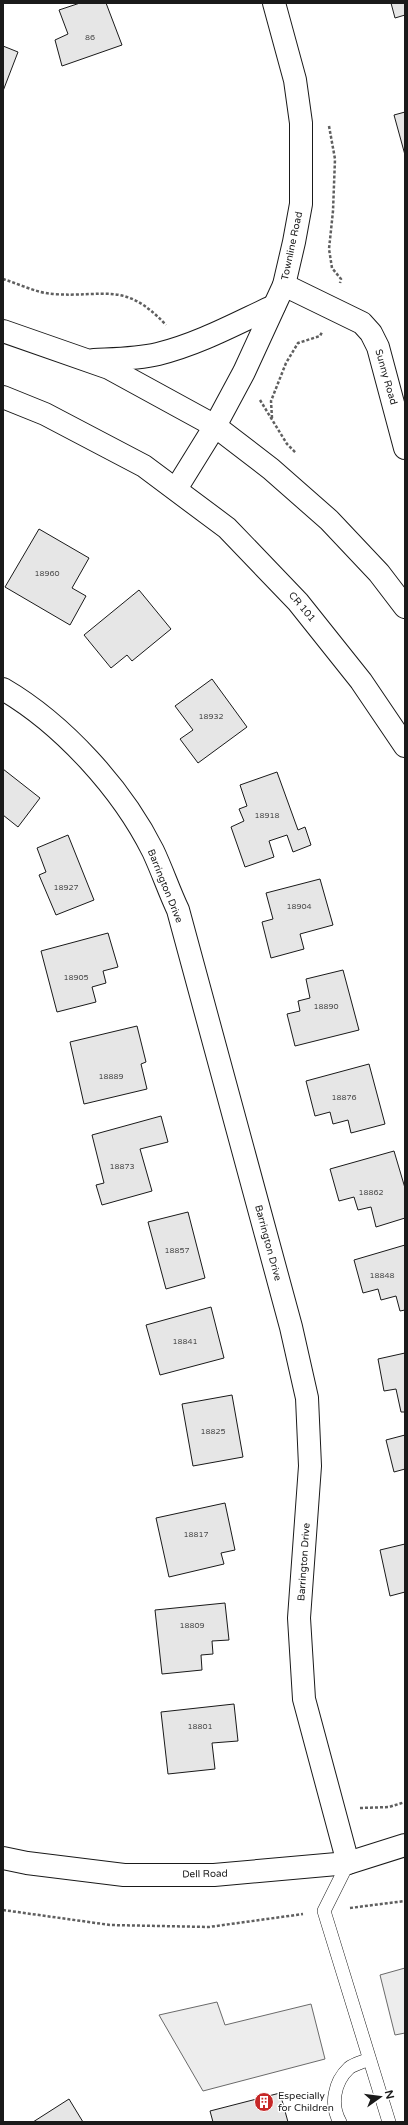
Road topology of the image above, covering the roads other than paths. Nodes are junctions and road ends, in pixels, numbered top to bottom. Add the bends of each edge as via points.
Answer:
1 (274, 3) edge
2 (284, 285) junction
3 (274, 306) junction
4 (3, 331) edge
5 (89, 361) junction
6 (3, 397) edge
7 (215, 426) junction
8 (405, 448) edge
9 (176, 489) junction
10 (405, 606) edge
11 (3, 690) edge
12 (405, 746) edge
13 (405, 1845) edge
14 (3, 1858) edge
15 (348, 1864) junction
16 (369, 2060) junction
17 (340, 2122) edge
18 (389, 2122) edge

1 - 2 street, Townline Road via 295,80 301,123 301,204
2 - 3 street, Townline Road
2 - 8 street, Sunny Road via 362,323 371,333 378,347
3 - 5 street via 204,338 159,354
3 - 7 street, Townline Road via 244,372
4 - 5 street
5 - 7 street via 108,368
6 - 9 street, CR 101 via 45,414 144,466
7 - 9 street, Townline Road
7 - 10 street via 272,470 329,520 379,573
9 - 12 street, CR 101 / CR 101 via 227,528 298,602 361,681
11 - 15 street, Barrington Drive via 22,700 73,743 117,793 152,850 178,910 291,1327 307,1398 310,1466 300,1618 304,1700
13 - 15 street, Dell Road
14 - 15 street, Dell Road via 124,1874 214,1875
15 - 16 lane via 324,1911
16 - 17 lane via 350,2068 335,2089 335,2114
16 - 18 lane

